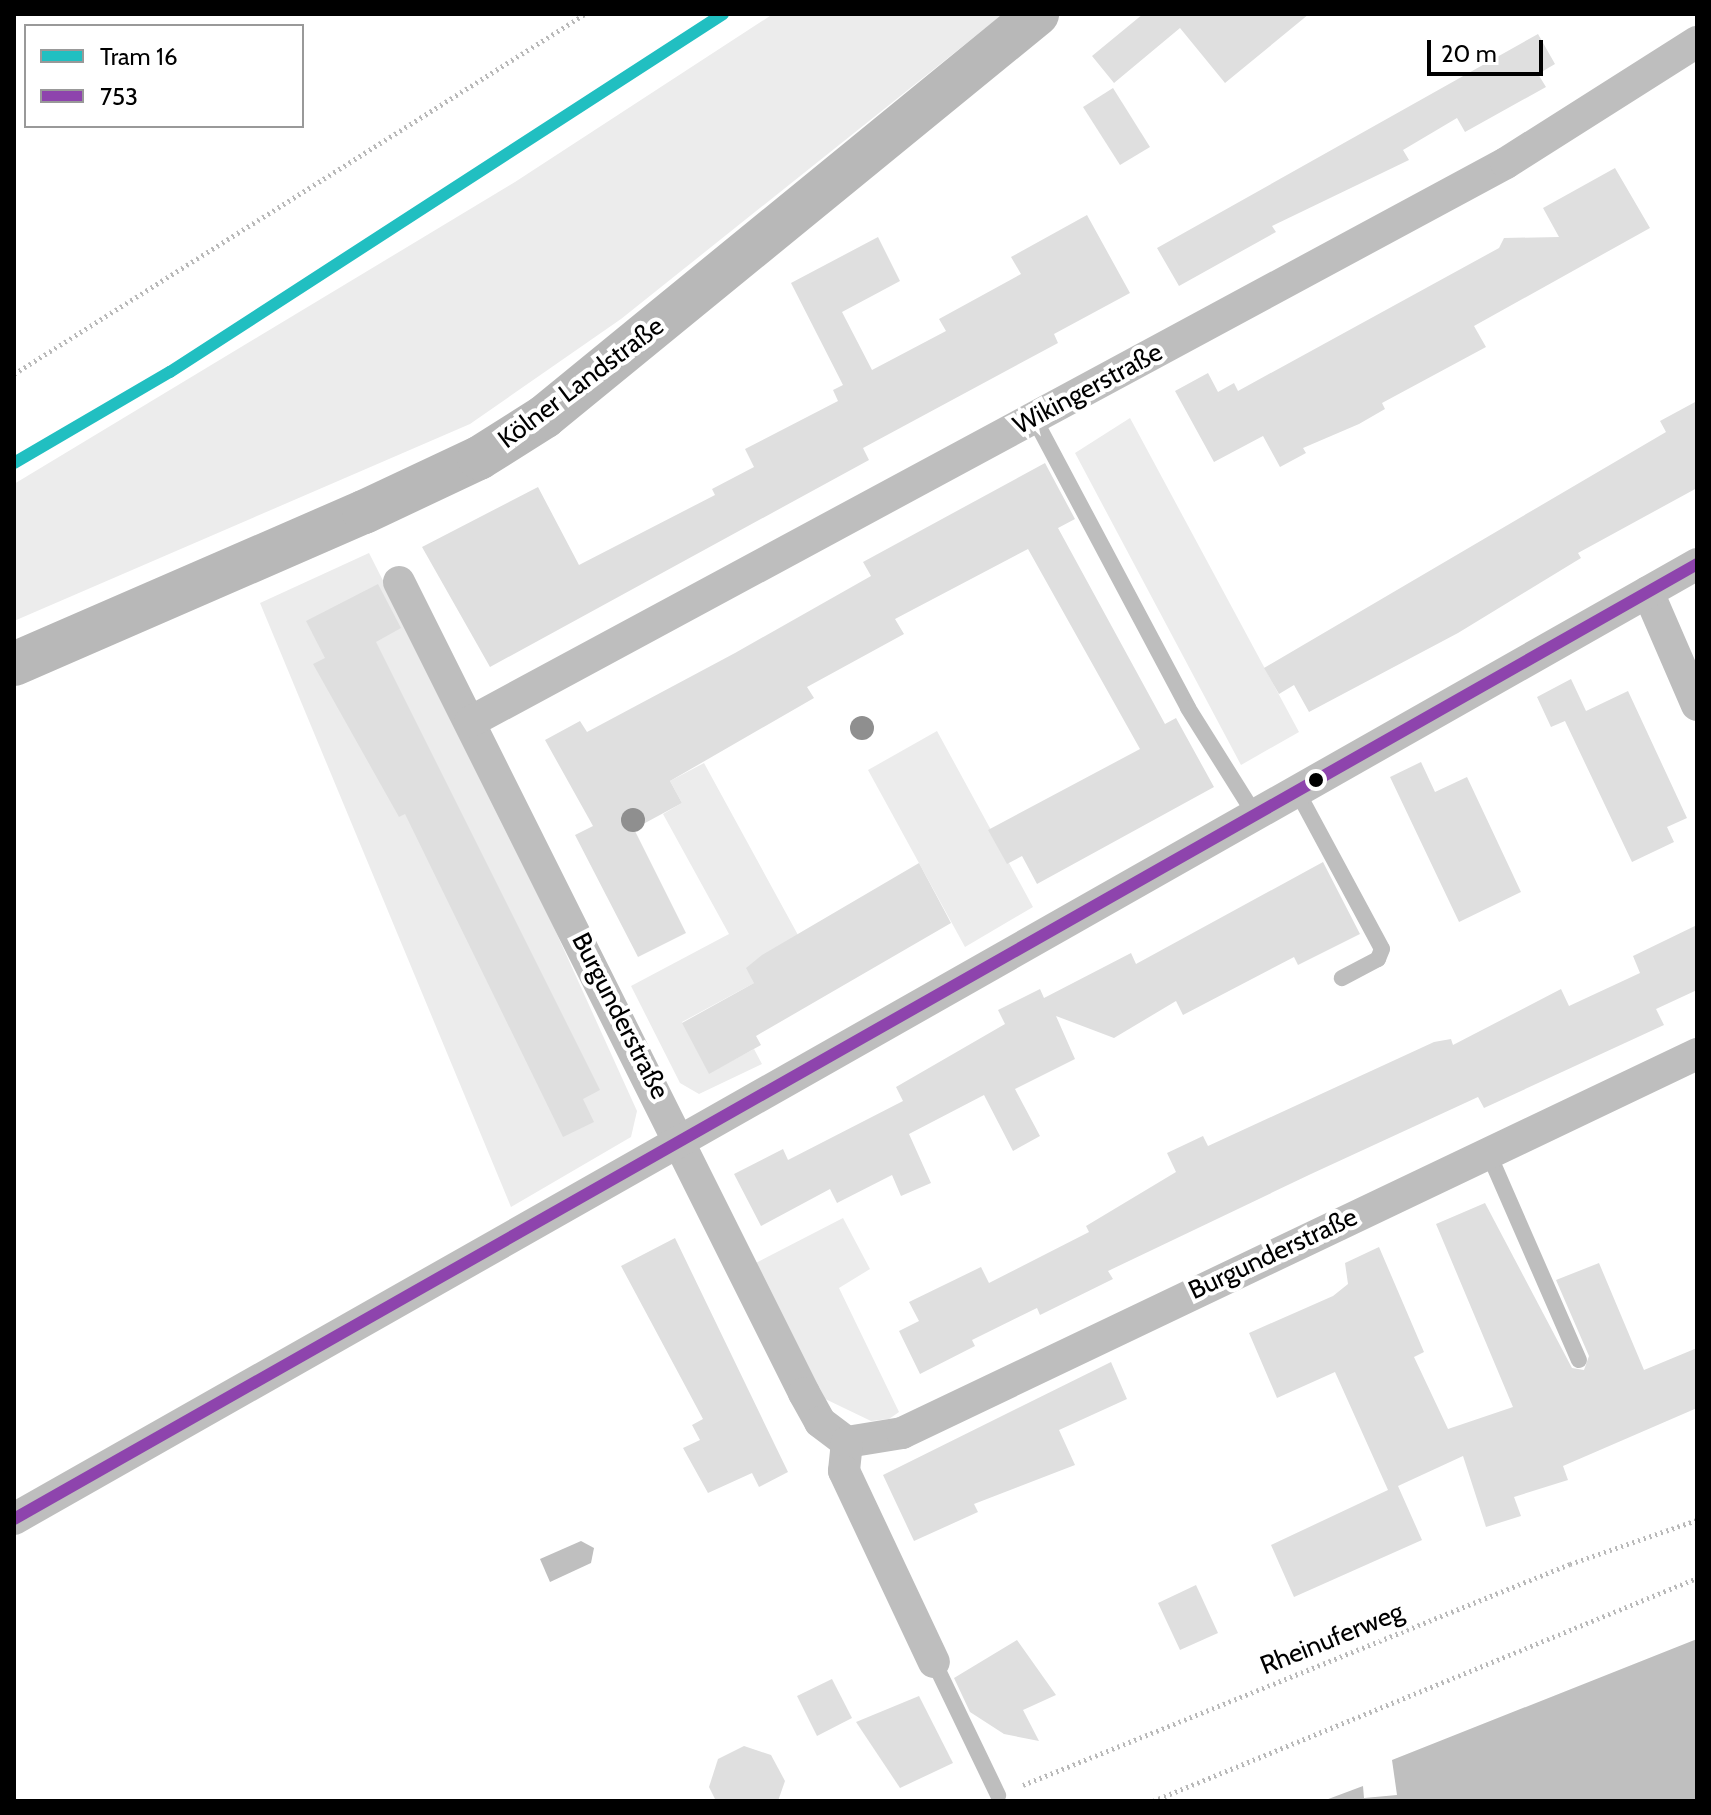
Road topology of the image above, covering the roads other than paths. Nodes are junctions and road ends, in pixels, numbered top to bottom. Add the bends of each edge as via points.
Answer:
1 (1037, 14) edge
2 (1697, 42) edge
3 (1034, 418) junction
4 (1697, 564) edge
5 (399, 582) dead end
6 (1648, 592) junction
7 (14, 664) edge
8 (1697, 705) edge
9 (470, 722) junction
10 (1297, 791) junction
11 (1255, 815) junction
12 (1342, 978) dead end
13 (1697, 1054) edge
14 (676, 1144) junction
15 (1488, 1152) junction
16 (1579, 1360) dead end
17 (847, 1442) junction
18 (14, 1519) edge
19 (934, 1662) joint
20 (998, 1795) road end

1 - 7 main road, Kölner Landstraße via 531,425 364,512
2 - 3 street, Wikingerstraße via 1506,163
3 - 9 street, Wikingerstraße
3 - 11 lane via 1188,708
4 - 6 street
5 - 9 street, Burgunderstraße
6 - 8 street
6 - 10 street
9 - 14 street, Burgunderstraße via 666,1103
10 - 11 street
10 - 12 lane via 1382,949 1378,959
11 - 14 street
13 - 15 street, Burgunderstraße
14 - 17 street, Burgunderstraße via 820,1422
14 - 18 street
15 - 16 lane
15 - 17 street, Burgunderstraße via 902,1433
17 - 19 street via 844,1471
19 - 20 lane

